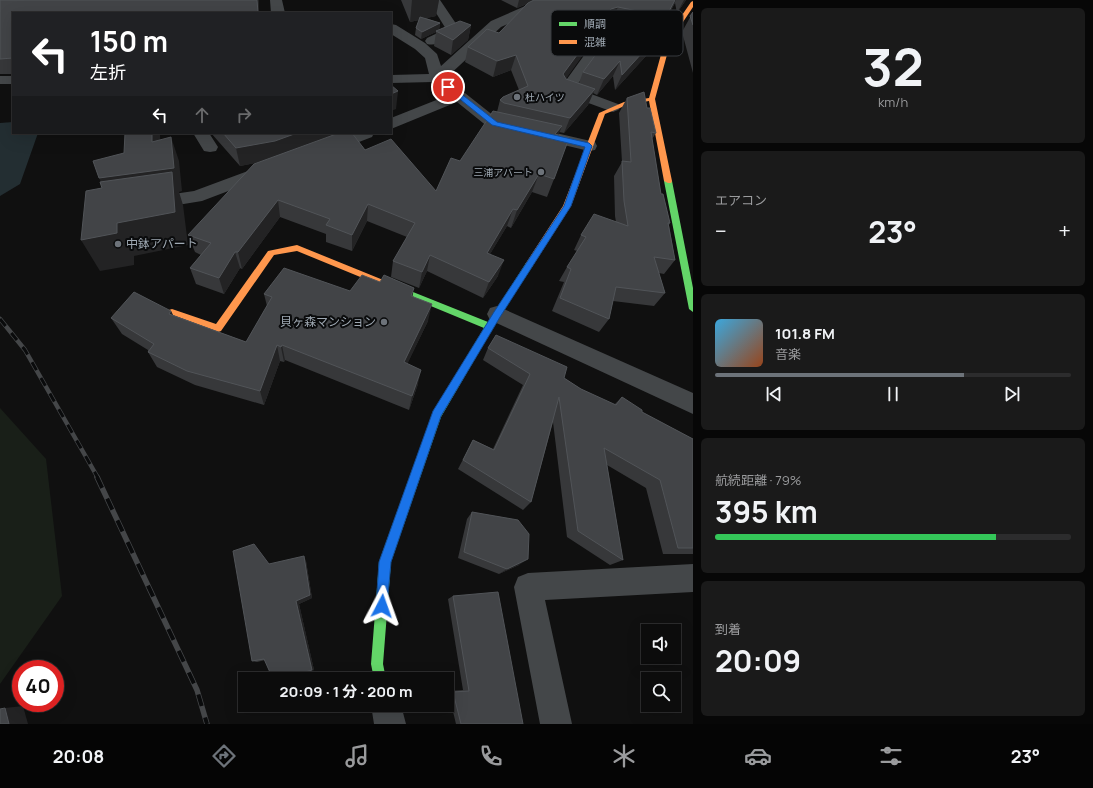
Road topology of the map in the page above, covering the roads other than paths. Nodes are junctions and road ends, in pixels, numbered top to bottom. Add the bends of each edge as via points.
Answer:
1 (276, 0) edge
2 (434, 0) edge
3 (550, 0) edge
4 (693, 4) edge
5 (278, 12) edge
6 (683, 18) edge
7 (392, 29) edge
8 (420, 46) junction
9 (591, 56) edge
10 (664, 56) edge
11 (437, 78) junction
12 (392, 79) edge
13 (0, 80) edge
14 (12, 80) edge
15 (459, 96) junction
16 (652, 99) junction
17 (613, 107) junction
18 (392, 124) edge
19 (363, 134) edge
20 (589, 146) junction
21 (314, 152) edge
22 (285, 164) edge
23 (136, 206) edge
24 (693, 309) edge
25 (172, 312) edge
26 (493, 321) junction
27 (693, 404) edge
28 (693, 578) edge
29 (379, 672) edge
30 (387, 712) edge
31 (390, 724) edge
32 (556, 724) edge

1 - 5 street
2 - 8 street via 454,32
3 - 11 street via 496,24
4 - 6 street
7 - 8 street
8 - 11 street via 432,57
9 - 17 street via 566,90
10 - 16 street
11 - 12 street
11 - 15 street
13 - 14 street
15 - 18 street
15 - 20 street via 494,124
16 - 17 street
16 - 24 street
17 - 20 street via 602,113
19 - 21 street
20 - 26 street via 567,206
22 - 23 street via 196,197
25 - 26 street via 218,328 271,253 298,248
26 - 27 street
26 - 29 street via 437,415 385,562 377,664
28 - 32 street via 528,588
30 - 31 street

